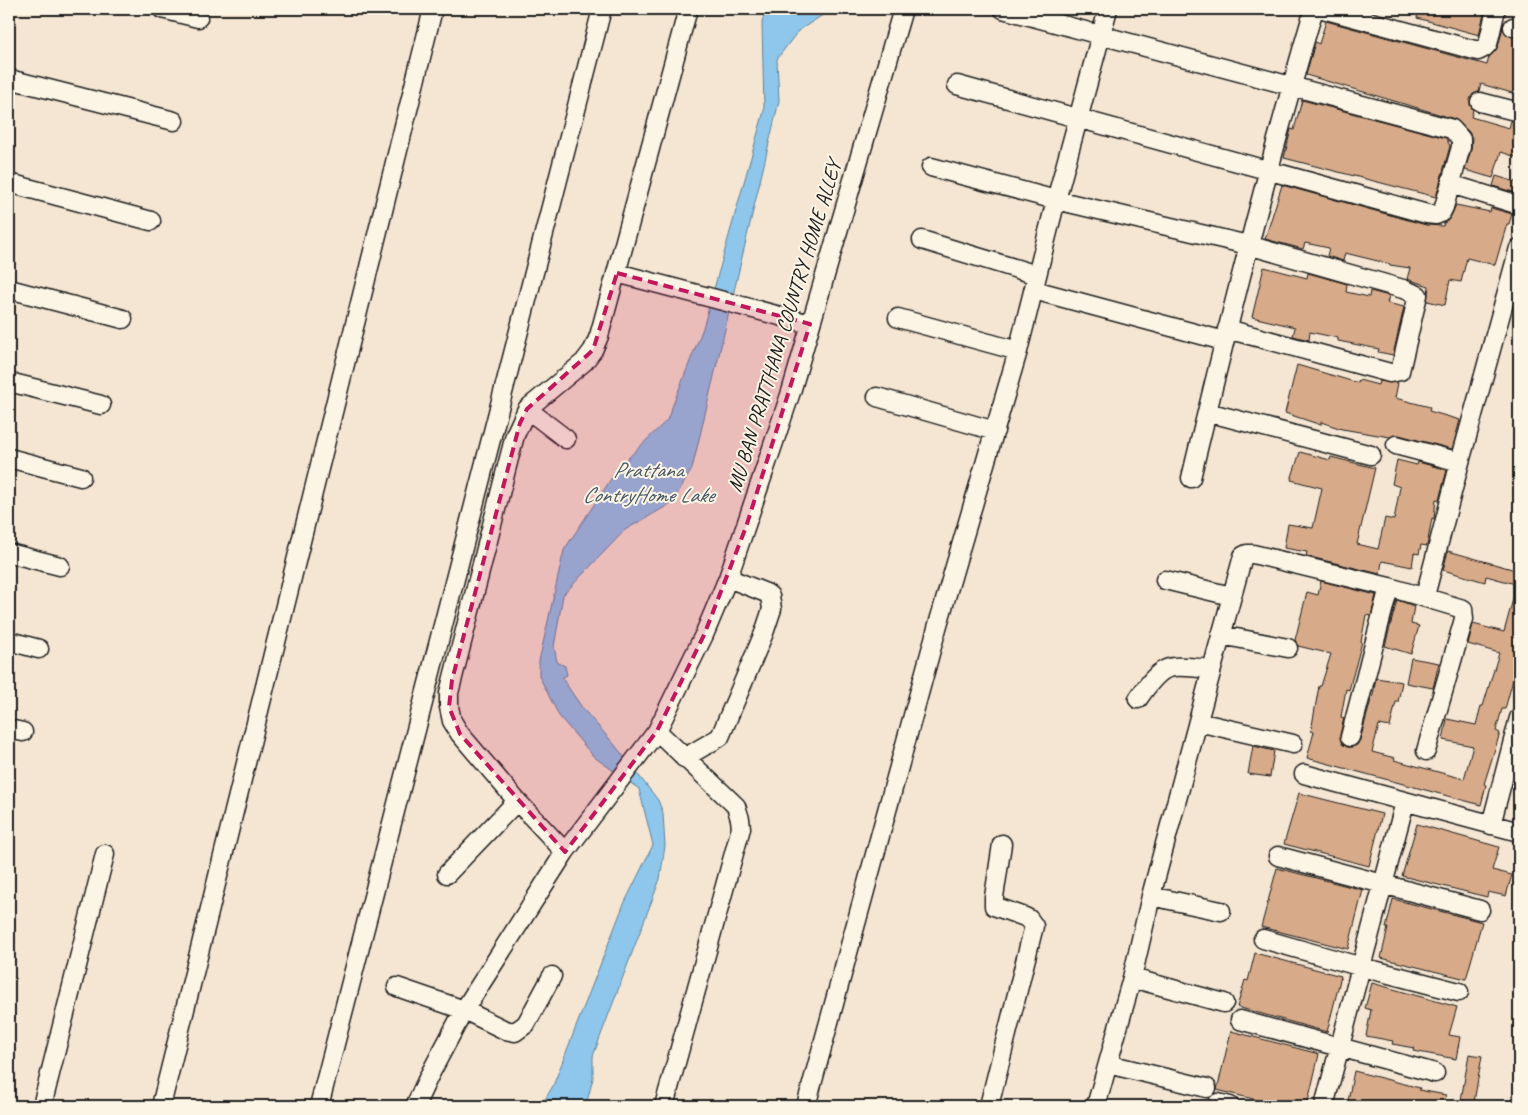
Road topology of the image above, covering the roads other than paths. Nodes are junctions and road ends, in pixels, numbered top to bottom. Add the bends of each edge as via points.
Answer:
1 (162, 9) edge
2 (433, 9) edge
3 (602, 9) edge
4 (688, 9) edge
5 (903, 9) edge
6 (1003, 9) edge
7 (1108, 9) edge
8 (1314, 9) edge
9 (1323, 9) edge
10 (1496, 9) edge
11 (198, 18) dead end
12 (1101, 35) junction
13 (9, 79) edge
14 (957, 85) dead end
15 (1291, 87) junction
16 (1480, 102) dead end
17 (1519, 112) edge
18 (1078, 119) junction
19 (174, 121) dead end
20 (931, 167) dead end
21 (1268, 171) junction
22 (9, 183) edge
23 (1457, 186) dead end
24 (1056, 200) junction
25 (1519, 205) edge
26 (151, 221) dead end
27 (922, 240) dead end
28 (1248, 245) junction
29 (1519, 248) edge
30 (617, 272) junction
31 (1036, 283) junction
32 (9, 289) edge
33 (898, 318) dead end
34 (123, 320) dead end
35 (810, 324) junction
36 (1225, 335) junction
37 (1018, 351) junction
38 (9, 382) edge
39 (877, 397) dead end
40 (101, 405) dead end
41 (527, 409) junction
42 (1207, 412) junction
43 (995, 432) junction
44 (566, 439) dead end
45 (1396, 445) dead end
46 (1370, 455) dead end
47 (9, 458) edge
48 (1460, 462) junction
49 (80, 477) dead end
50 (1191, 478) dead end
51 (9, 553) edge
52 (60, 566) dead end
53 (728, 578) junction
54 (1165, 580) dead end
55 (1390, 587) junction
56 (1231, 596) junction
57 (1425, 596) junction
58 (1221, 635) junction
59 (9, 641) edge
60 (1288, 648) dead end
61 (39, 649) dead end
62 (1212, 669) junction
63 (1138, 699) dead end
64 (1519, 718) edge
65 (1198, 722) junction
66 (657, 731) junction
67 (1350, 737) dead end
68 (1293, 744) dead end
69 (1426, 751) dead end
70 (684, 758) junction
71 (1304, 774) dead end
72 (517, 801) junction
73 (1405, 802) junction
74 (1491, 825) junction
75 (1519, 832) edge
76 (1002, 844) dead end
77 (565, 852) junction
78 (105, 854) dead end
79 (1278, 856) dead end
80 (447, 874) dead end
81 (1384, 884) junction
82 (1151, 896) junction
83 (1480, 910) dead end
84 (1222, 911) dead end
85 (1264, 939) dead end
86 (1362, 967) junction
87 (552, 976) dead end
88 (1132, 978) junction
89 (397, 987) dead end
90 (1459, 992) dead end
91 (1224, 1003) dead end
92 (464, 1010) junction
93 (1240, 1020) dead end
94 (1340, 1047) junction
95 (1108, 1064) junction
96 (1435, 1073) dead end
97 (1207, 1088) dead end
98 (42, 1106) edge
99 (161, 1106) edge
100 (319, 1106) edge
101 (415, 1106) edge
102 (664, 1106) edge
103 (806, 1106) edge
104 (989, 1106) edge
105 (1096, 1106) edge
106 (1324, 1106) edge

1 - 11 street
2 - 99 street
3 - 100 street
4 - 30 street
5 - 35 street, MU BAN PRATTHANA COUNTRY HOME ALLEY
6 - 12 street
7 - 12 street
8 - 15 street
9 - 10 street via 1478,50 1488,44
12 - 15 street
12 - 18 street
13 - 19 street
14 - 18 street
15 - 21 street
15 - 21 street via 1452,129 1461,139 1461,147 1444,207 1436,215
16 - 17 street
18 - 21 street
18 - 24 street
20 - 24 street
21 - 28 street
22 - 26 street
23 - 25 street
24 - 28 street
24 - 31 street
27 - 31 street
28 - 36 street
28 - 36 street via 1418,295 1400,371 1390,373
29 - 48 street
30 - 35 street
30 - 41 street via 593,350 584,362
31 - 36 street
31 - 37 street
32 - 34 street
33 - 37 street
35 - 53 street, MU BAN PRATTHANA COUNTRY HOME ALLEY via 791,392
36 - 42 street
37 - 43 street
38 - 40 street
39 - 43 street
41 - 44 street
41 - 72 street via 515,435 449,694 452,721 460,734
42 - 46 street
42 - 50 street
43 - 103 street via 937,628
45 - 48 street
47 - 49 street
48 - 57 street
51 - 52 street
53 - 66 street, MU BAN PRATTHANA COUNTRY HOME ALLEY
53 - 70 street via 766,593 772,601 772,609 720,737
54 - 56 street
55 - 56 street via 1247,554 1241,560
55 - 57 street
55 - 67 street
56 - 58 street
57 - 69 street via 1459,606 1465,614
58 - 60 street
58 - 62 street
59 - 61 street
62 - 63 street via 1166,668 1151,680
62 - 65 street
64 - 74 street
65 - 68 street
65 - 82 street
66 - 70 street
66 - 77 street, MU BAN PRATTHANA COUNTRY HOME ALLEY
70 - 102 street via 736,806 740,828
71 - 73 street
72 - 77 street
72 - 80 street
73 - 74 street
73 - 81 street
74 - 75 street
76 - 104 street via 994,906 1030,919 1034,926
77 - 92 street, MU BAN PRATTHANA COUNTRY HOME ALLEY
78 - 98 street
79 - 81 street
81 - 83 street
81 - 86 street
82 - 84 street
82 - 88 street
85 - 86 street
86 - 90 street
86 - 94 street
87 - 92 street via 526,1024 515,1032
88 - 91 street
88 - 95 street
89 - 92 street
92 - 101 street, MU BAN PRATTHANA COUNTRY HOME ALLEY
93 - 94 street
94 - 96 street
94 - 106 street
95 - 97 street
95 - 105 street

